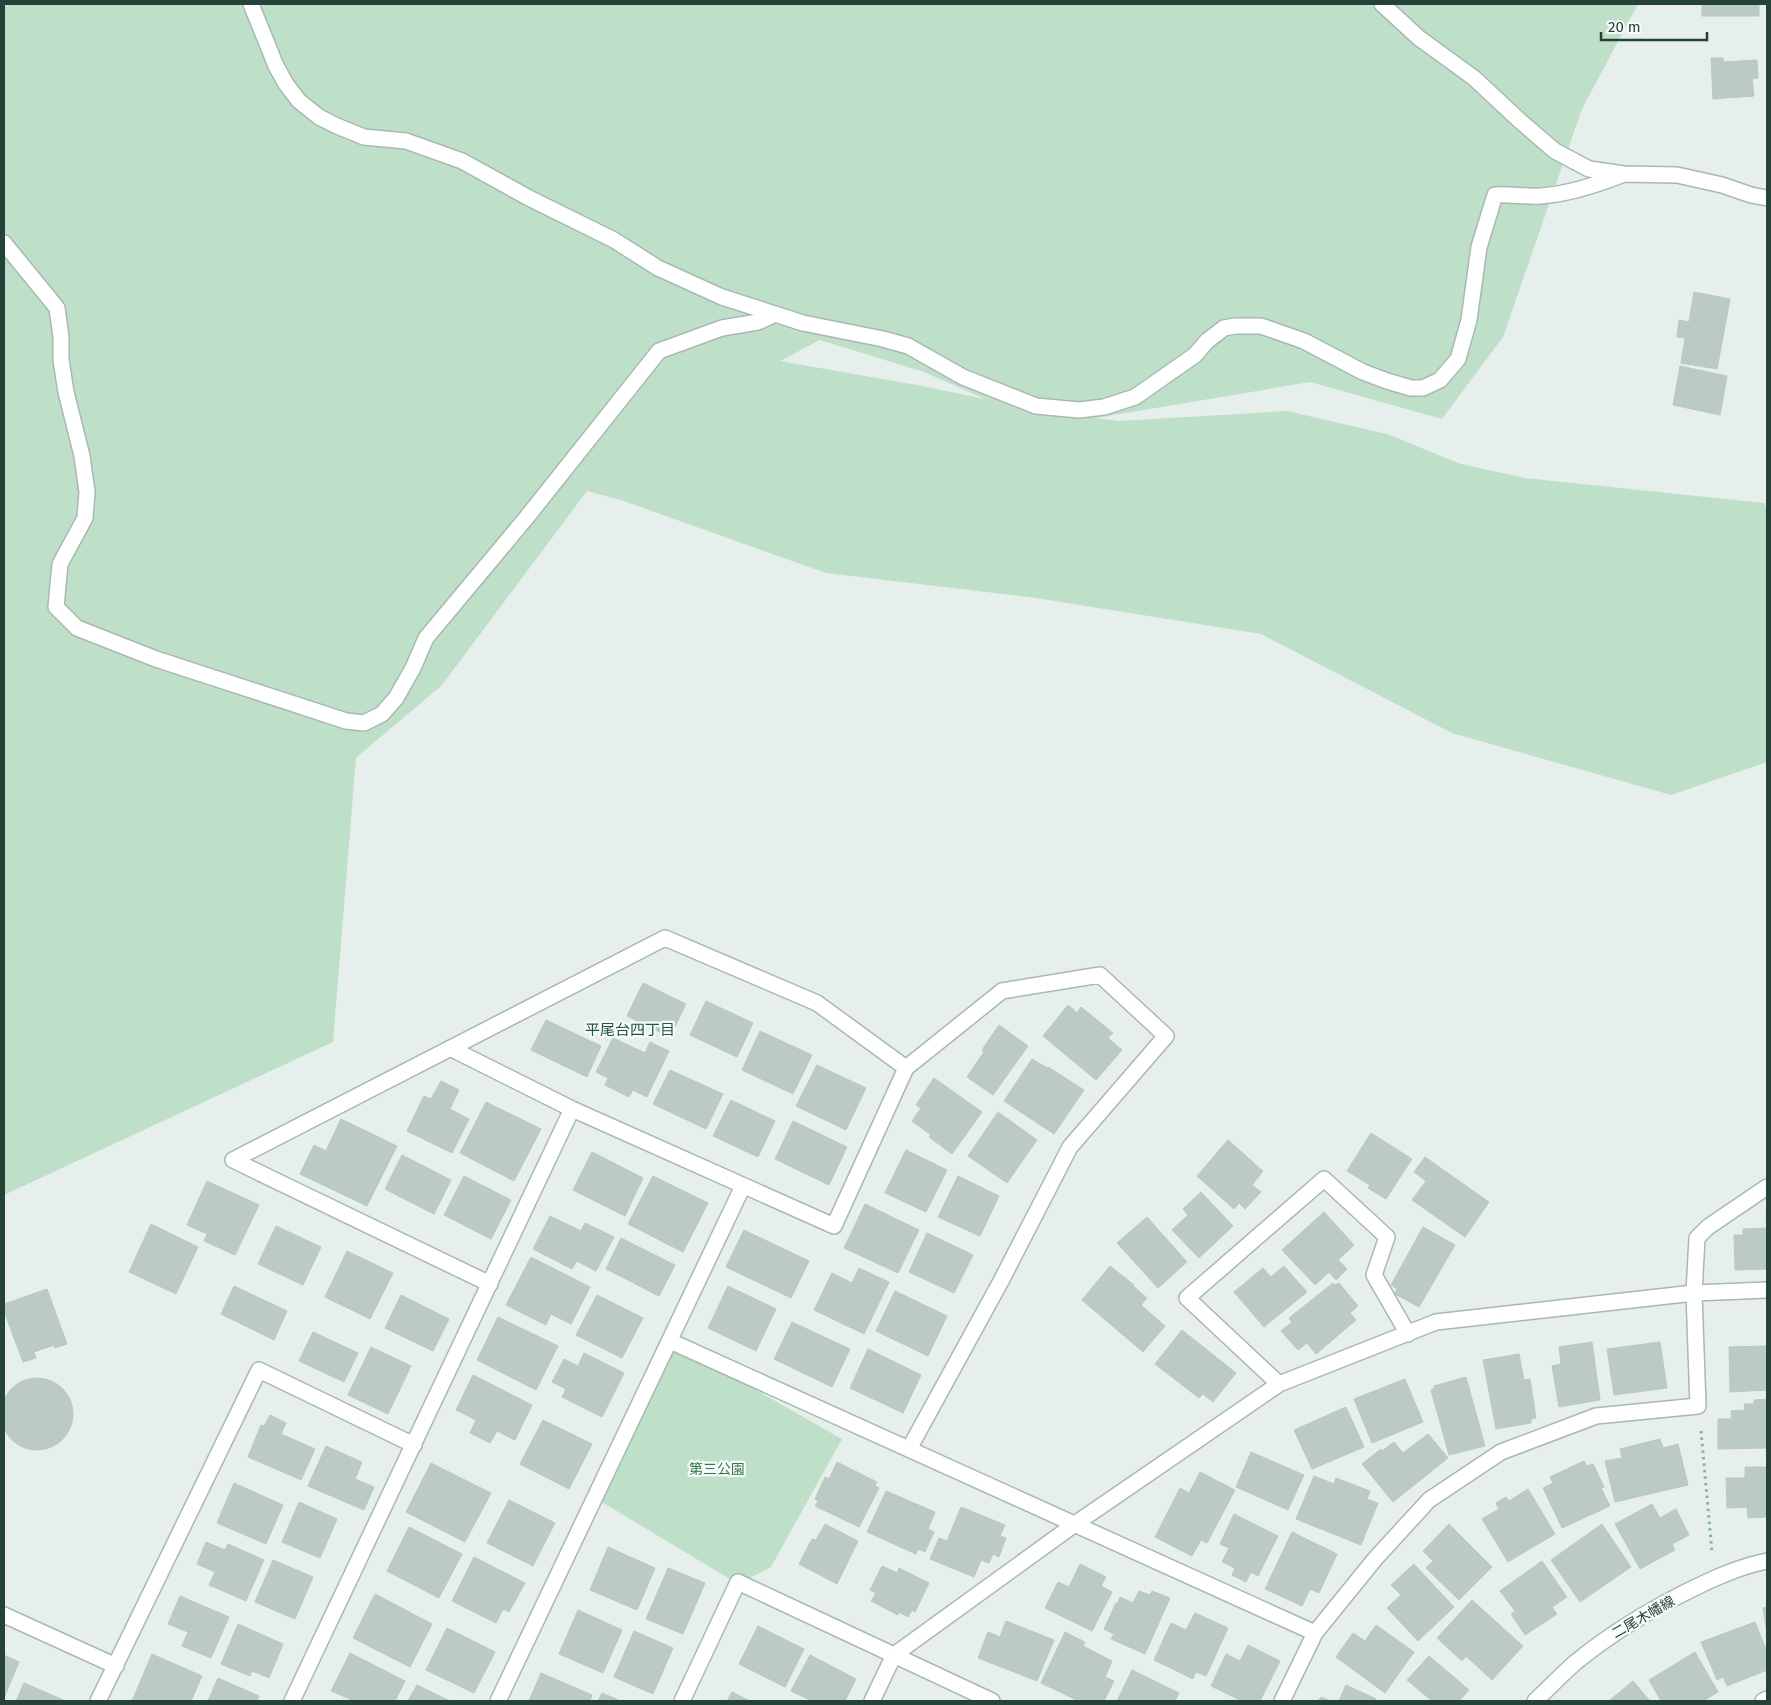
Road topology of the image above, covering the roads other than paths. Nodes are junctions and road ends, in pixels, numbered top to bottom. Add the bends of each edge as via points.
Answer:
1 (251, 4) edge
2 (1382, 4) edge
3 (1624, 174) junction
4 (1767, 198) edge
5 (4, 243) edge
6 (775, 314) junction
7 (450, 1048) junction
8 (906, 1068) junction
9 (572, 1109) junction
10 (744, 1186) junction
11 (1767, 1187) edge
12 (490, 1284) junction
13 (1767, 1290) edge
14 (1694, 1293) junction
15 (1408, 1334) junction
16 (670, 1341) junction
17 (1279, 1384) junction
18 (414, 1445) junction
19 (910, 1449) junction
20 (1075, 1524) junction
21 (1767, 1561) edge
22 (4, 1615) edge
23 (1314, 1633) junction
24 (894, 1655) junction
25 (116, 1666) junction
26 (1767, 1699) edge
27 (98, 1701) edge
28 (292, 1701) edge
29 (498, 1701) edge
30 (682, 1701) edge
31 (872, 1701) edge
32 (992, 1701) edge
33 (1282, 1701) edge
34 (1535, 1701) edge
35 (1763, 1701) edge

1 - 6 street via 286,84 298,101 319,117 364,136 406,141 462,161 614,240 658,268 722,297
2 - 3 street via 1419,38 1474,78 1555,151 1589,169
3 - 4 street via 1677,176
3 - 6 street via 1544,196 1495,195 1479,247 1469,320 1458,359 1440,380 1422,388 1411,388 1363,372 1304,340 1261,326 1235,326 1224,328 1195,355 1135,397 1104,407 1079,410 1036,406 962,377 908,346
5 - 6 street via 57,308 66,392 82,456 87,492 85,518 60,564 56,607 77,628 156,659 346,721 364,723 382,714 396,698 426,638 659,351 722,328 758,322
7 - 8 street via 665,938 817,1004
7 - 9 street
7 - 12 street via 232,1160
8 - 10 street via 834,1226
8 - 19 street via 1002,992 1100,975 1166,1036 1070,1147
9 - 10 street
9 - 12 street
10 - 16 street
11 - 14 street via 1697,1238
12 - 18 street
13 - 14 street
14 - 15 street via 1436,1322
14 - 23 street via 1698,1406 1596,1416 1501,1452 1429,1500
15 - 17 street
15 - 17 street via 1374,1275 1387,1237 1324,1179 1187,1298
16 - 19 street
16 - 29 street
17 - 20 street
18 - 25 street via 259,1370
18 - 28 street
19 - 20 street
20 - 23 street
20 - 24 street
21 - 34 street, 二尾木幡線 via 1714,1578 1614,1633 1575,1662
22 - 25 street
23 - 33 street
24 - 30 street via 738,1582
24 - 31 street
24 - 32 street
25 - 27 street
26 - 35 street

